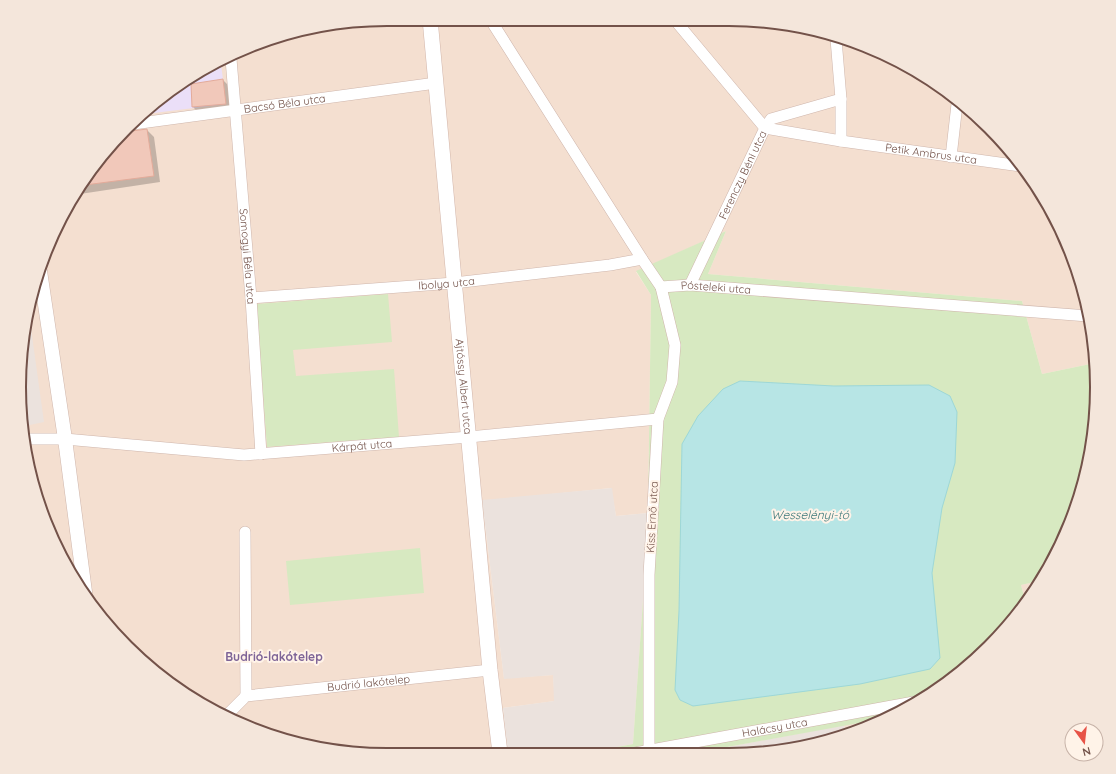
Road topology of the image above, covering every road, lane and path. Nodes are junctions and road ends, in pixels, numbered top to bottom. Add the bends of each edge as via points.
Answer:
1 (431, 26) edge
2 (494, 26) edge
3 (680, 26) edge
4 (836, 42) edge
5 (231, 61) edge
6 (436, 83) junction
7 (841, 99) junction
8 (957, 107) edge
9 (236, 110) junction
10 (142, 123) edge
11 (765, 128) junction
12 (841, 141) junction
13 (950, 157) junction
14 (1013, 165) edge
15 (642, 259) junction
16 (42, 282) edge
17 (454, 283) junction
18 (690, 285) junction
19 (661, 288) junction
20 (250, 298) junction
21 (1083, 316) edge
22 (658, 419) junction
23 (468, 437) junction
24 (30, 439) edge
25 (65, 440) junction
26 (261, 454) junction
27 (245, 532) dead end
28 (84, 583) edge
29 (490, 670) junction
30 (246, 696) junction
31 (902, 704) edge
32 (230, 712) edge
33 (499, 748) edge
34 (649, 748) edge
35 (660, 748) edge

1 - 6 main road, Ajtóssy Albert utca
2 - 15 street
3 - 11 street, Ferenczy Béni utca
4 - 7 street
5 - 9 street, Somogyi Béla utca
6 - 9 street, Bacsó Béla utca
6 - 17 main road, Ajtóssy Albert utca
7 - 11 street via 771,118
7 - 12 street
8 - 13 street
9 - 10 street, Bacsó Béla utca
9 - 20 street, Somogyi Béla utca
11 - 12 street, Petik Ambrus utca
11 - 18 street, Ferenczy Béni utca
12 - 13 street, Petik Ambrus utca
13 - 14 street, Petik Ambrus utca
15 - 17 street, Ibolya utca
15 - 19 street
16 - 25 street
17 - 20 street, Ibolya utca
17 - 23 main road, Ajtóssy Albert utca
18 - 19 street, Pósteleki utca
18 - 21 street, Pósteleki utca
19 - 22 street, Kiss Ernő utca via 675,345 672,382
20 - 26 street, Somogyi Béla utca
22 - 23 street, Kárpát utca
22 - 34 street, Kiss Ernő utca via 649,575
23 - 26 street, Kárpát utca
23 - 29 main road, Ajtóssy Albert utca
24 - 25 street, Kárpát utca
25 - 26 street, Kárpát utca via 244,455
25 - 28 street
27 - 30 street
29 - 30 street, Budrió lakótelep
29 - 33 main road, Ajtóssy Albert utca
30 - 32 street
31 - 35 street, Halácsy utca

